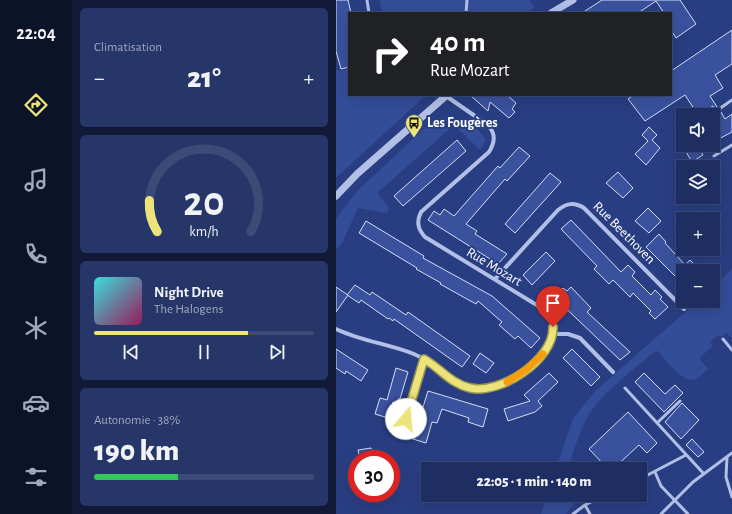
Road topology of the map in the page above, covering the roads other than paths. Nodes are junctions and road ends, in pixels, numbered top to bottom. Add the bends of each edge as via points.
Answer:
1 (367, 0) edge
2 (467, 0) edge
3 (573, 0) edge
4 (370, 12) edge
5 (466, 12) edge
6 (553, 12) edge
7 (445, 96) edge
8 (447, 96) edge
9 (732, 100) edge
10 (720, 108) edge
11 (732, 145) edge
12 (714, 156) dead end
13 (336, 196) edge
14 (495, 279) junction
15 (684, 309) dead end
16 (336, 329) edge
17 (554, 334) junction
18 (723, 339) dead end
19 (732, 350) edge
20 (424, 359) junction
21 (613, 372) dead end
22 (625, 388) dead end
23 (680, 401) dead end
24 (657, 423) junction
25 (402, 434) dead end
26 (732, 453) edge
27 (686, 455) junction
28 (727, 457) junction
29 (655, 472) junction
30 (704, 474) junction
31 (647, 476) edge
32 (732, 497) edge
33 (674, 500) junction
34 (589, 502) edge
35 (585, 504) junction
36 (573, 514) edge
37 (590, 514) edge
38 (661, 514) edge
39 (688, 514) edge

1 - 4 lane
2 - 5 lane
3 - 6 street
7 - 13 street
8 - 14 street, Rue Mozart via 488,125 493,131 493,146 421,212 418,225 425,237
9 - 10 lane
11 - 12 lane
14 - 15 street, Rue Beethoven via 558,210 572,204 584,208
14 - 17 street, Rue Mozart via 540,308 552,321
16 - 20 street
17 - 20 street via 551,343 537,361 517,377 491,388 479,390 459,384
17 - 21 street via 568,334 580,338
18 - 19 lane
20 - 25 street
22 - 24 lane
23 - 24 lane
24 - 27 lane
26 - 28 lane
27 - 29 lane
27 - 30 lane
28 - 30 lane
28 - 32 lane via 726,477
29 - 31 lane
29 - 33 lane via 661,486
30 - 33 lane
33 - 38 lane
33 - 39 lane
34 - 35 lane
35 - 36 lane
35 - 37 lane

